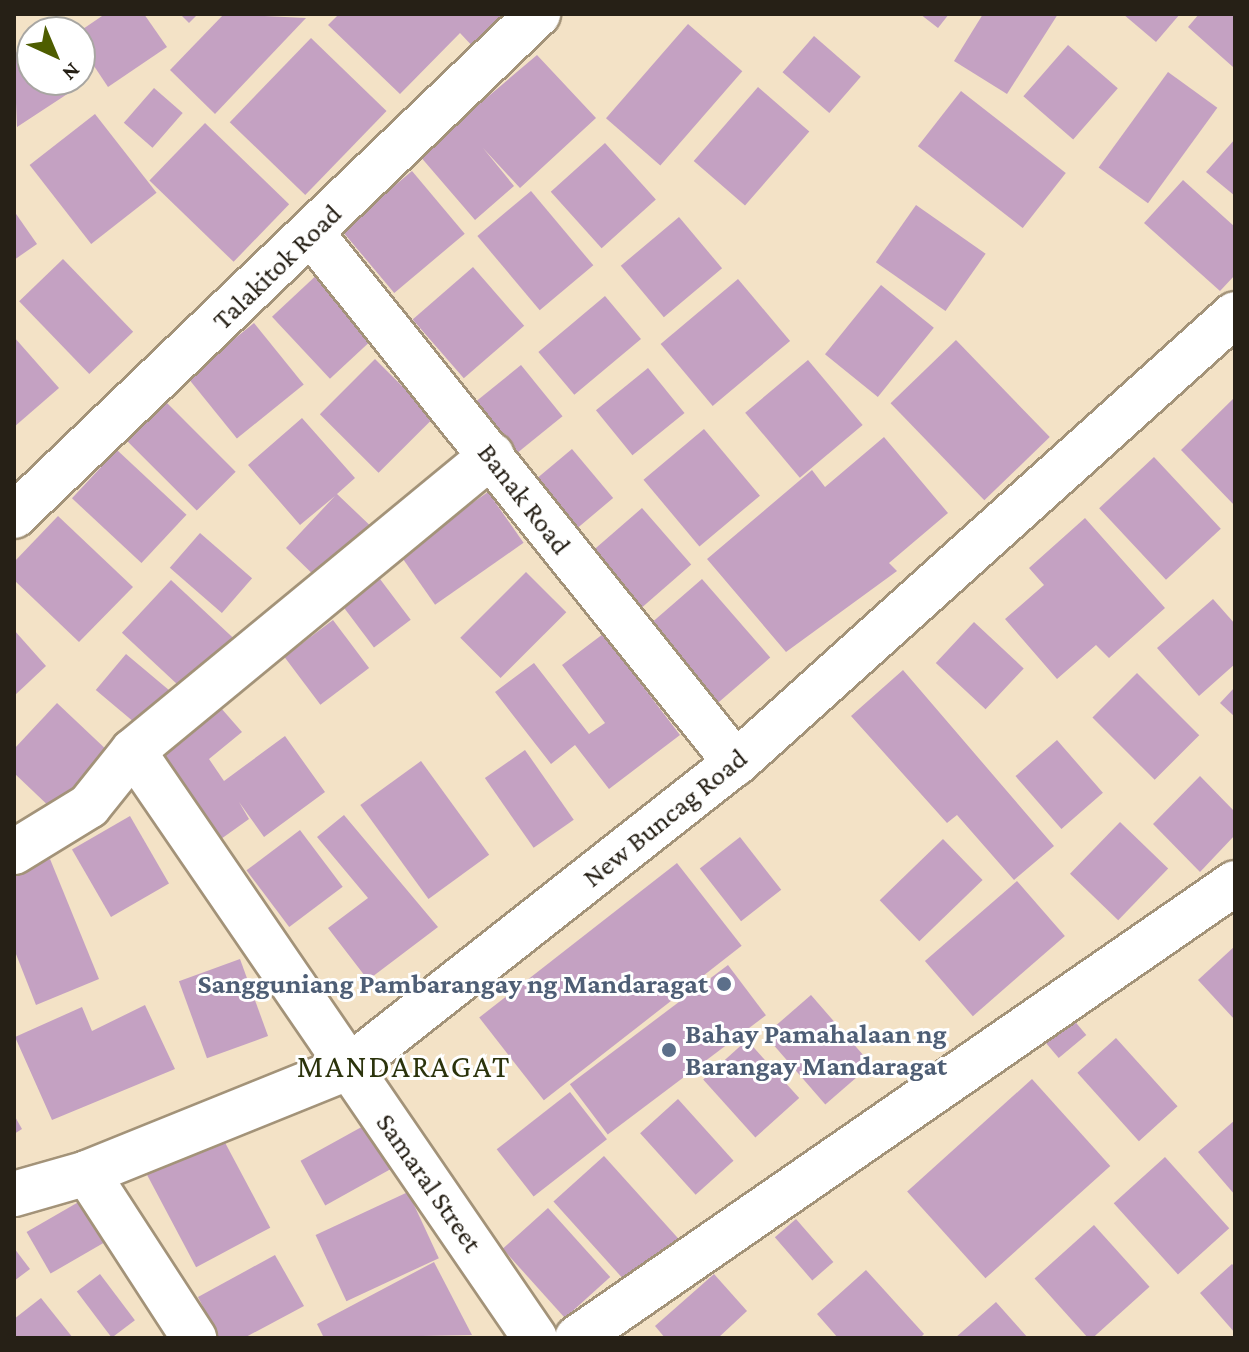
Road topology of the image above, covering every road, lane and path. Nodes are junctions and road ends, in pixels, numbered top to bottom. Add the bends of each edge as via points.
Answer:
1 (538, 14) edge
2 (312, 234) junction
3 (1235, 314) edge
4 (492, 455) junction
5 (14, 516) edge
6 (133, 751) junction
7 (736, 763) junction
8 (14, 852) edge
9 (1235, 883) edge
10 (349, 1067) junction
11 (87, 1173) junction
12 (14, 1194) edge
13 (194, 1338) edge
14 (535, 1338) edge
15 (577, 1338) edge

1 - 2 street, Talakitok Road
2 - 4 street, Banak Road
2 - 5 street, Talakitok Road
3 - 7 street, New Buncag Road
4 - 6 street
4 - 7 street, Banak Road
6 - 8 street via 89,806
6 - 10 street, Samaral Street
7 - 10 street, New Buncag Road
9 - 15 street
10 - 11 street, New Buncag Road
10 - 14 street, Samaral Street
11 - 12 street, New Buncag Road
11 - 13 street

